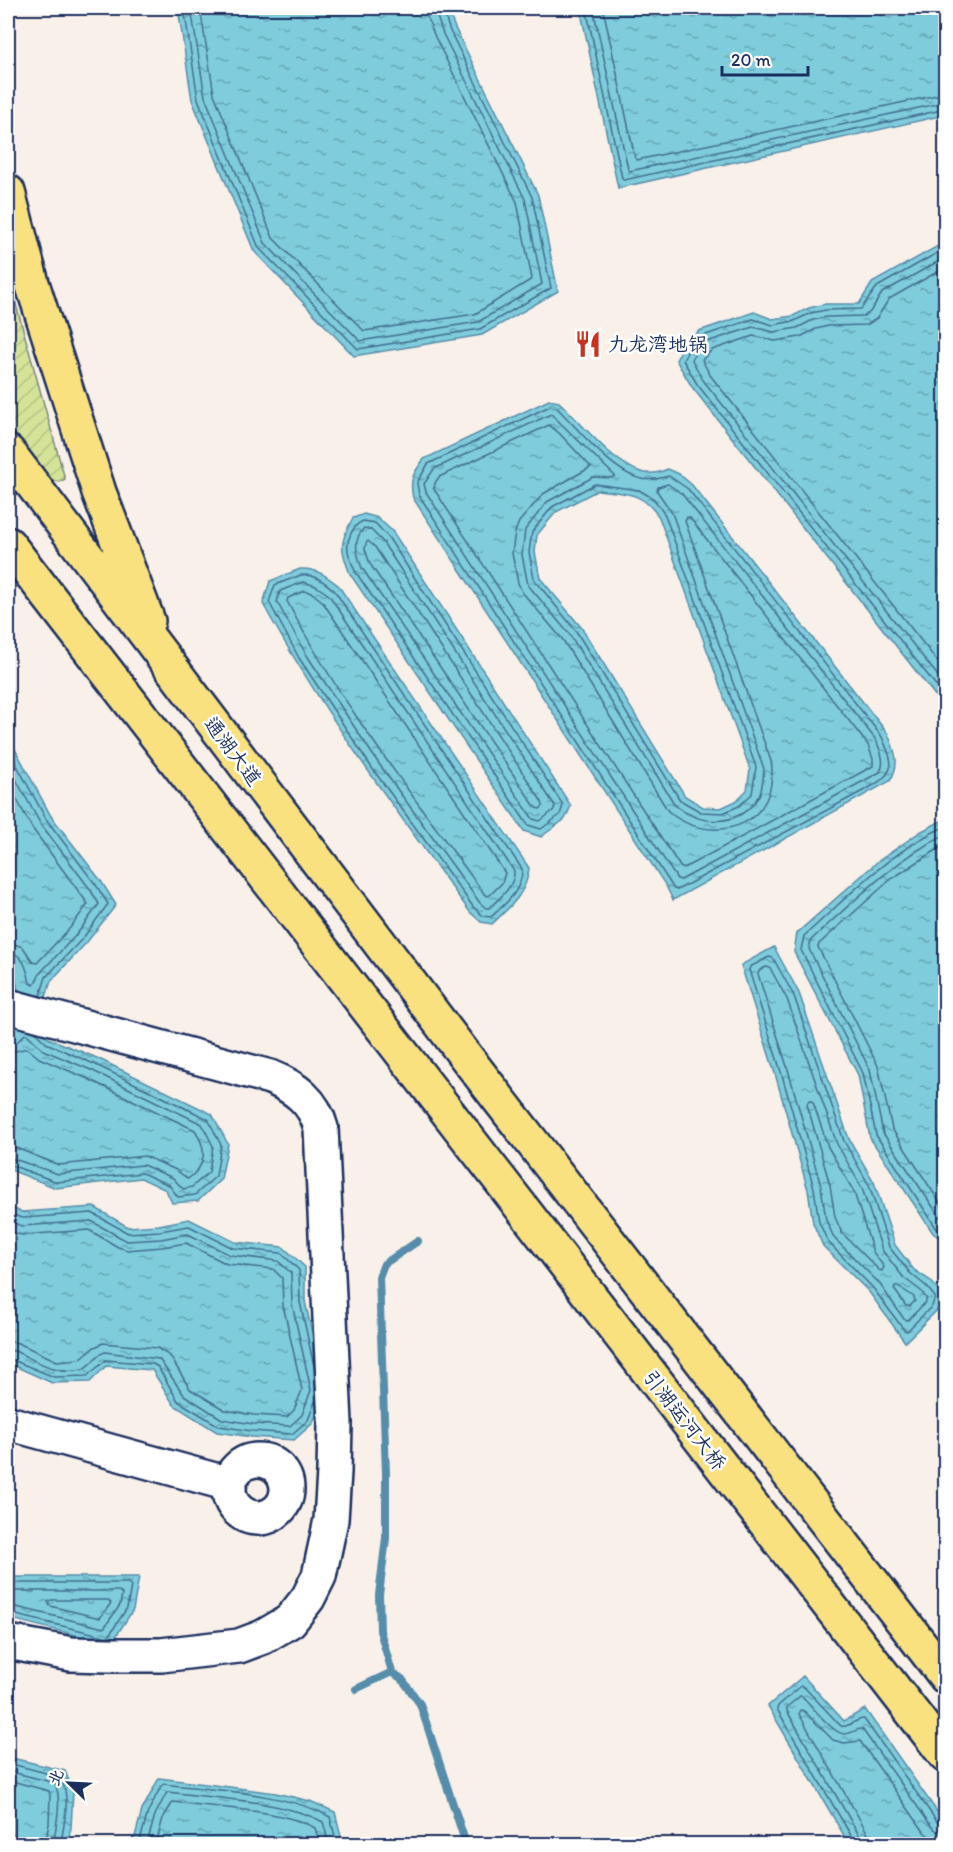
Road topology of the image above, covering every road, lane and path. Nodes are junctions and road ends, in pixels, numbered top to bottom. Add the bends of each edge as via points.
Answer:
1 (8, 192) edge
2 (8, 452) edge
3 (8, 469) edge
4 (40, 497) junction
5 (8, 544) edge
6 (161, 656) junction
7 (8, 1006) edge
8 (8, 1423) edge
9 (229, 1484) dead end
10 (8, 1641) edge
11 (945, 1677) edge
12 (945, 1756) edge

1 - 6 main road via 32,283 99,492
2 - 4 main road, 通湖大道
3 - 4 street
4 - 6 main road, 通湖大道
5 - 12 main road, 引湖运河大桥
6 - 11 main road, 通湖大道
7 - 10 street via 270,1077 296,1089 314,1107 321,1128 335,1423 331,1520 319,1576 290,1621 239,1646 161,1655 71,1654
8 - 9 street

